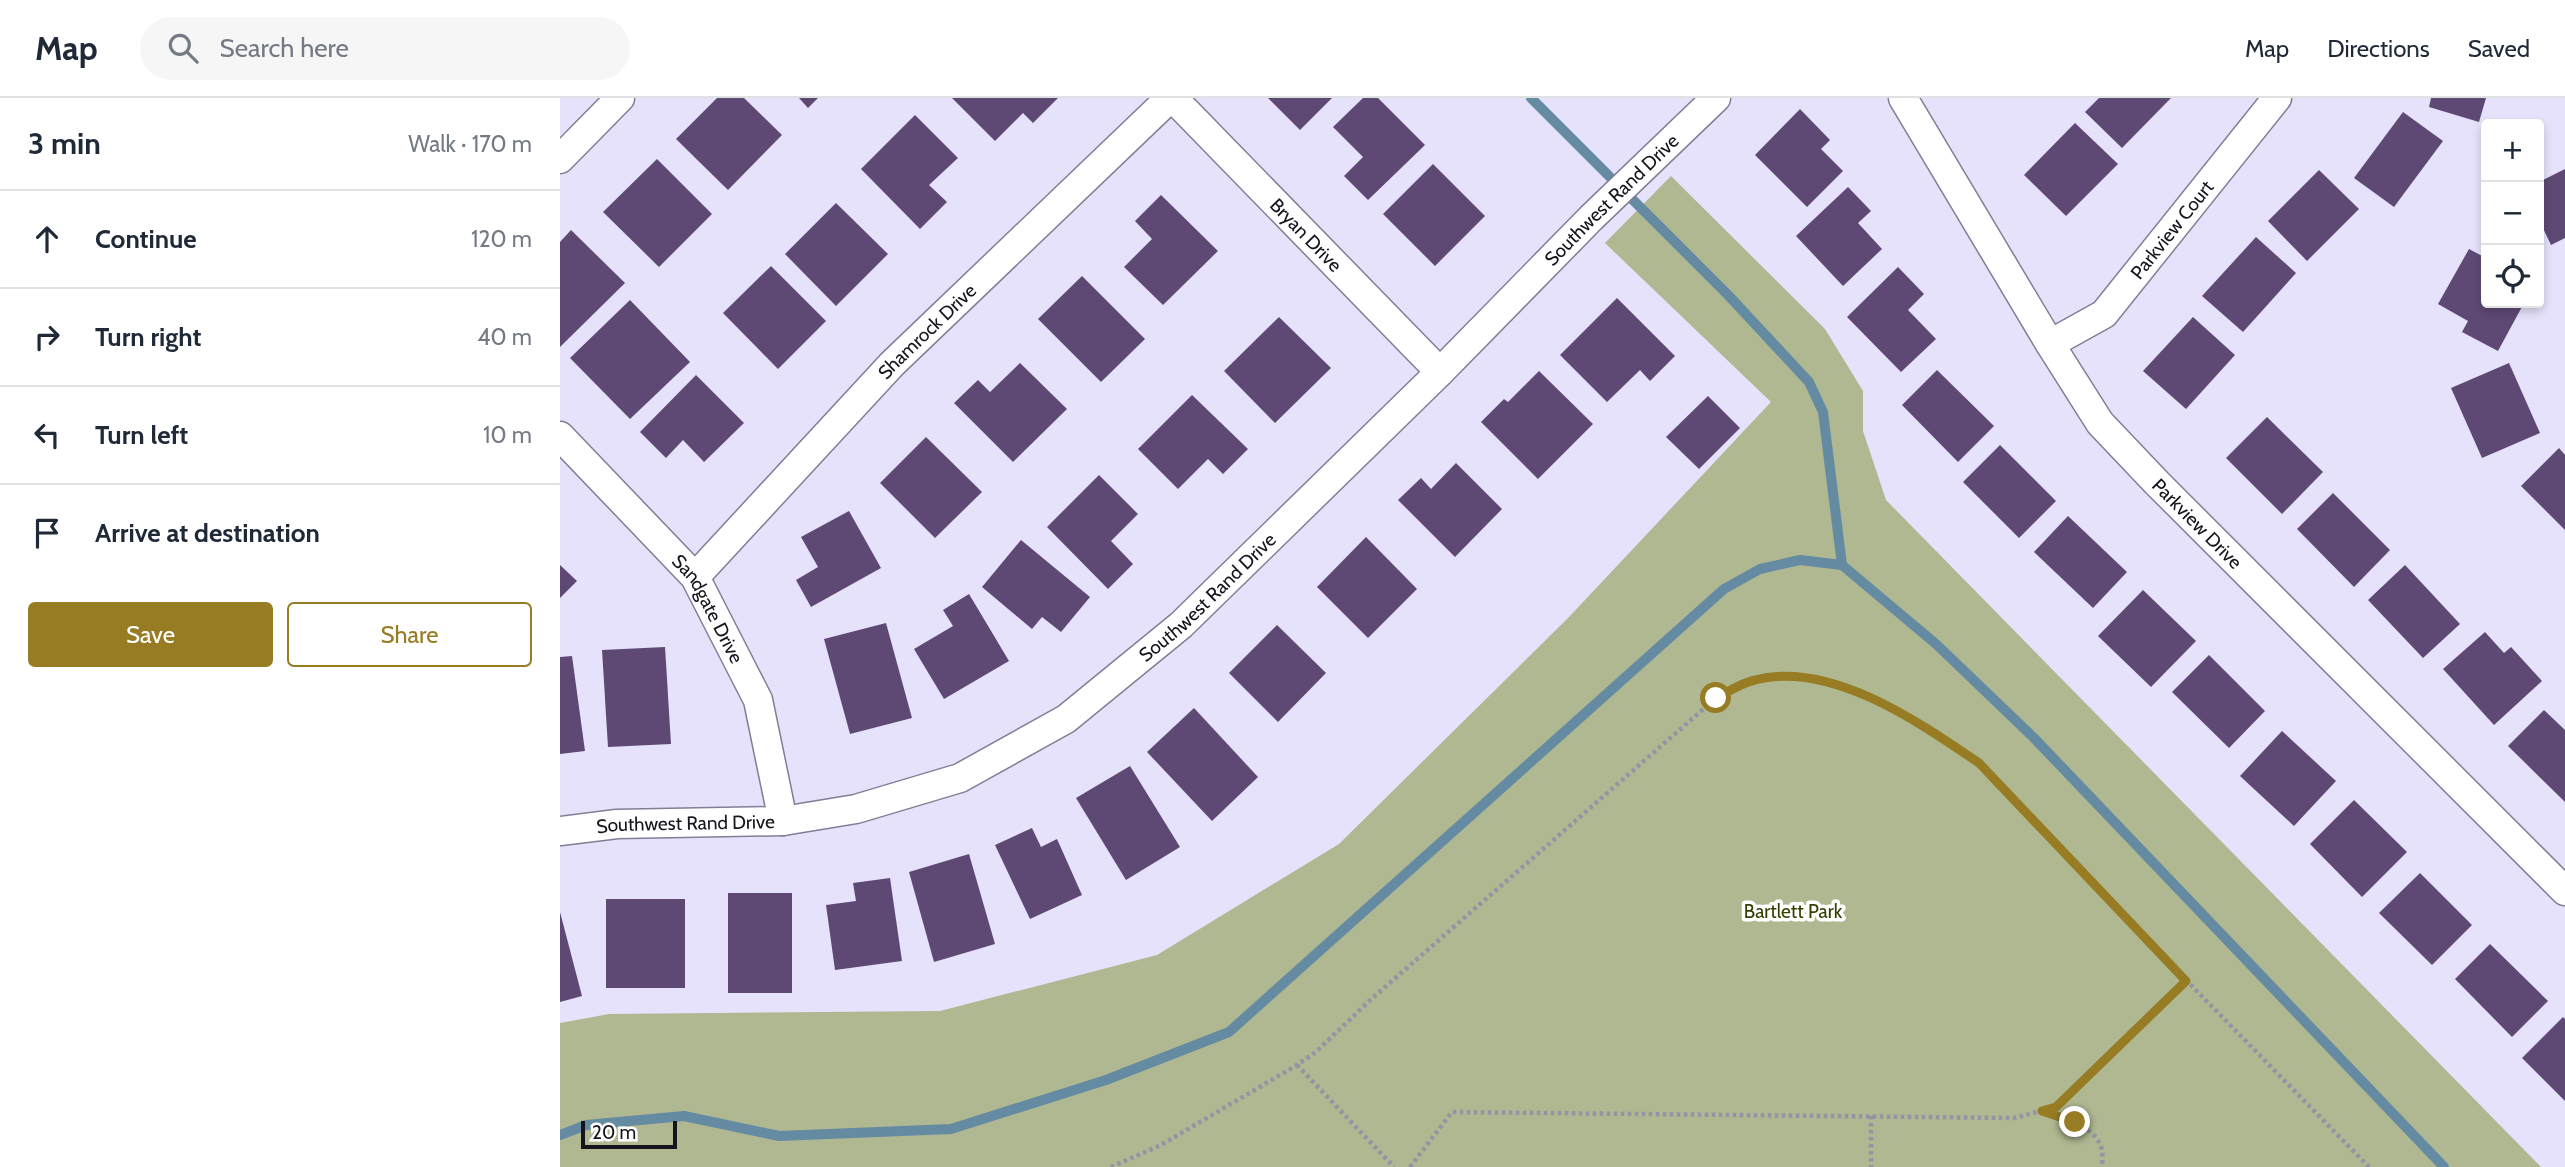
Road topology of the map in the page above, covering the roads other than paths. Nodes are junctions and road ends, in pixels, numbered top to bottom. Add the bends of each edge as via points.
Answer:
1 (620, 98) edge
2 (1171, 98) edge
3 (1716, 98) edge
4 (1903, 98) edge
5 (2277, 98) edge
6 (560, 159) edge
7 (2050, 344) junction
8 (1440, 372) junction
9 (560, 436) edge
10 (695, 577) junction
11 (783, 821) junction
12 (560, 831) edge
13 (2565, 891) edge

1 - 6 street
2 - 8 street, Bryan Drive
2 - 10 street, Shamrock Drive via 892,364
3 - 8 street, Southwest Rand Drive
4 - 7 street, Parkview Drive
5 - 7 street, Parkview Court via 2104,314
7 - 13 street, Parkview Drive via 2100,423
8 - 11 street, Southwest Rand Drive via 1181,625 1066,719 960,778 856,810
9 - 10 street, Sandgate Drive
10 - 11 street, Sandgate Drive via 758,700
11 - 12 street, Southwest Rand Drive via 617,824

